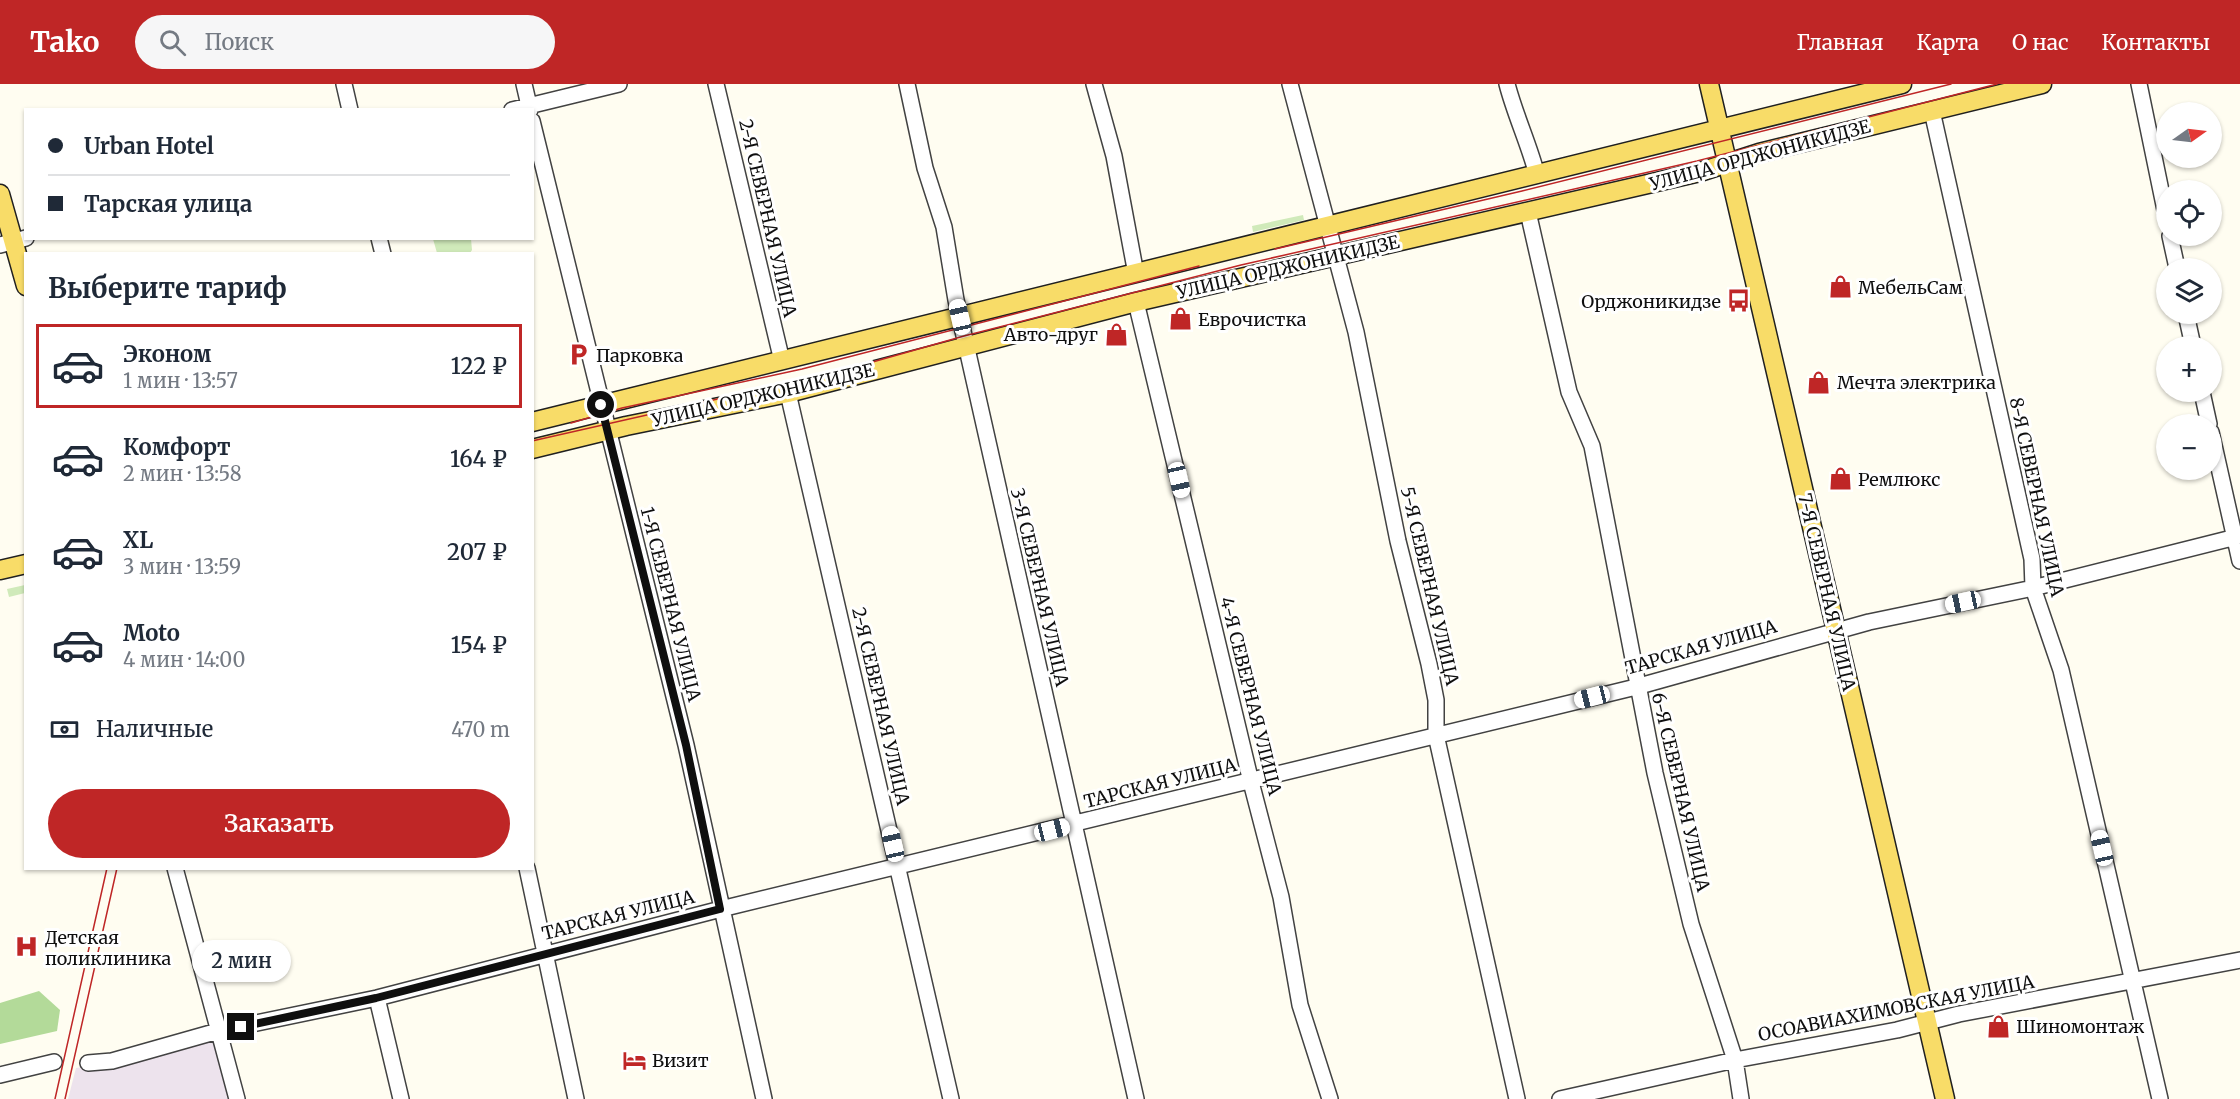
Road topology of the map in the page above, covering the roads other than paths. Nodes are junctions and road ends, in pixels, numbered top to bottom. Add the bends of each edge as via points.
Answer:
1 (344, 84) edge
2 (524, 84) edge
3 (620, 84) edge
4 (716, 84) edge
5 (907, 84) edge
6 (1094, 84) edge
7 (1290, 84) edge
8 (1507, 84) edge
9 (1709, 84) edge
10 (1902, 84) edge
11 (2042, 84) edge
12 (2139, 84) edge
13 (529, 107) edge
14 (350, 108) edge
15 (1932, 111) junction
16 (1719, 128) junction
17 (534, 129) edge
18 (1727, 163) junction
19 (1537, 175) junction
20 (2159, 180) edge
21 (0, 194) edge
22 (1528, 212) junction
23 (1330, 226) junction
24 (13, 242) edge
25 (1336, 256) junction
26 (1136, 274) junction
27 (24, 279) edge
28 (1136, 302) junction
29 (960, 317) junction
30 (966, 345) junction
31 (782, 361) junction
32 (788, 393) junction
33 (601, 405) junction
34 (534, 422) edge
35 (608, 431) junction
36 (534, 449) edge
37 (2222, 476) edge
38 (2237, 537) edge
39 (2240, 561) edge
40 (24, 564) edge
41 (0, 570) edge
42 (2033, 588) junction
43 (1836, 630) junction
44 (1636, 687) junction
45 (1436, 735) junction
46 (1251, 782) junction
47 (1074, 824) junction
48 (899, 867) junction
49 (176, 870) edge
50 (527, 870) edge
51 (720, 909) junction
52 (545, 954) junction
53 (2240, 960) edge
54 (2133, 982) junction
55 (376, 998) junction
56 (1927, 1022) junction
57 (218, 1031) junction
58 (1735, 1060) junction
59 (54, 1062) dead end
60 (88, 1063) dead end
61 (0, 1076) edge
62 (237, 1099) edge
63 (400, 1099) edge
64 (576, 1099) edge
65 (764, 1099) edge
66 (951, 1099) edge
67 (1136, 1099) edge
68 (1330, 1099) edge
69 (1517, 1099) edge
70 (1560, 1099) edge
71 (1741, 1099) edge
72 (1945, 1099) edge
73 (2160, 1099) edge

1 - 14 street
2 - 13 street
3 - 13 street
4 - 31 street, 2-Я СЕВЕРНАЯ УЛИЦА
5 - 29 street, 3-Я СЕВЕРНАЯ УЛИЦА via 944,227
6 - 26 street via 1114,156
7 - 23 street, 5-Я СЕВЕРНАЯ УЛИЦА
8 - 19 street
9 - 16 main road, 7-Я СЕВЕРНАЯ УЛИЦА
10 - 16 main road, УЛИЦА ОРДЖОНИКИДЗЕ
11 - 15 main road, УЛИЦА ОРДЖОНИКИДЗЕ
12 - 20 street
15 - 18 main road, УЛИЦА ОРДЖОНИКИДЗЕ
15 - 42 street, 8-Я СЕВЕРНАЯ УЛИЦА via 2032,559
16 - 18 main road, 7-Я СЕВЕРНАЯ УЛИЦА
16 - 19 main road, УЛИЦА ОРДЖОНИКИДЗЕ
17 - 33 street, 1-Я СЕВЕРНАЯ УЛИЦА
18 - 22 main road, УЛИЦА ОРДЖОНИКИДЗЕ
18 - 43 main road, 7-Я СЕВЕРНАЯ УЛИЦА
19 - 23 main road, УЛИЦА ОРДЖОНИКИДЗЕ
21 - 24 main road
22 - 25 main road, УЛИЦА ОРДЖОНИКИДЗЕ
22 - 44 street, 6-Я СЕВЕРНАЯ УЛИЦА via 1569,392 1592,446
23 - 25 street, 5-Я СЕВЕРНАЯ УЛИЦА
23 - 26 main road, УЛИЦА ОРДЖОНИКИДЗЕ
24 - 27 main road
25 - 28 main road, УЛИЦА ОРДЖОНИКИДЗЕ
25 - 45 street, 5-Я СЕВЕРНАЯ УЛИЦА via 1429,664 1436,700
26 - 29 main road, УЛИЦА ОРДЖОНИКИДЗЕ
28 - 30 main road, УЛИЦА ОРДЖОНИКИДЗЕ
28 - 46 street, 4-Я СЕВЕРНАЯ УЛИЦА
29 - 30 street, 3-Я СЕВЕРНАЯ УЛИЦА
29 - 31 main road, УЛИЦА ОРДЖОНИКИДЗЕ
30 - 32 main road, УЛИЦА ОРДЖОНИКИДЗЕ
30 - 47 street, 3-Я СЕВЕРНАЯ УЛИЦА
31 - 33 main road, УЛИЦА ОРДЖОНИКИДЗЕ
32 - 35 main road, УЛИЦА ОРДЖОНИКИДЗЕ
32 - 48 street, 2-Я СЕВЕРНАЯ УЛИЦА
33 - 34 main road, УЛИЦА ОРДЖОНИКИДЗЕ
33 - 35 street, 1-Я СЕВЕРНАЯ УЛИЦА
35 - 36 main road, УЛИЦА ОРДЖОНИКИДЗЕ
35 - 51 street, 1-Я СЕВЕРНАЯ УЛИЦА via 686,745
37 - 38 street
38 - 39 street
38 - 42 street, ТАРСКАЯ УЛИЦА
40 - 41 main road
42 - 43 street, ТАРСКАЯ УЛИЦА
42 - 54 street, 8-Я СЕВЕРНАЯ УЛИЦА via 2061,670
43 - 44 street, ТАРСКАЯ УЛИЦА
43 - 56 main road, 7-Я СЕВЕРНАЯ УЛИЦА
44 - 45 street, ТАРСКАЯ УЛИЦА
44 - 58 street, 6-Я СЕВЕРНАЯ УЛИЦА via 1691,924
45 - 46 street, ТАРСКАЯ УЛИЦА
45 - 69 street, 5-Я СЕВЕРНАЯ УЛИЦА
46 - 47 street, ТАРСКАЯ УЛИЦА
46 - 68 street, 4-Я СЕВЕРНАЯ УЛИЦА via 1281,897 1300,1005
47 - 48 street, ТАРСКАЯ УЛИЦА
47 - 67 street, 3-Я СЕВЕРНАЯ УЛИЦА
48 - 51 street, ТАРСКАЯ УЛИЦА
48 - 66 street, 2-Я СЕВЕРНАЯ УЛИЦА
49 - 57 street
50 - 52 street
51 - 52 street, ТАРСКАЯ УЛИЦА
51 - 65 street, 1-Я СЕВЕРНАЯ УЛИЦА
52 - 55 street, ТАРСКАЯ УЛИЦА
52 - 64 street
53 - 54 street, ОСОАВИАХИМОВСКАЯ УЛИЦА
54 - 56 street, ОСОАВИАХИМОВСКАЯ УЛИЦА
54 - 73 street, 8-Я СЕВЕРНАЯ УЛИЦА
55 - 57 street, ТАРСКАЯ УЛИЦА
55 - 63 street
56 - 58 street, ОСОАВИАХИМОВСКАЯ УЛИЦА
56 - 72 main road, 7-Я СЕВЕРНАЯ УЛИЦА
57 - 60 street, ТАРСКАЯ УЛИЦА via 112,1061
57 - 62 street
58 - 70 street, ОСОАВИАХИМОВСКАЯ УЛИЦА
58 - 71 street, 6-Я СЕВЕРНАЯ УЛИЦА
59 - 61 street

